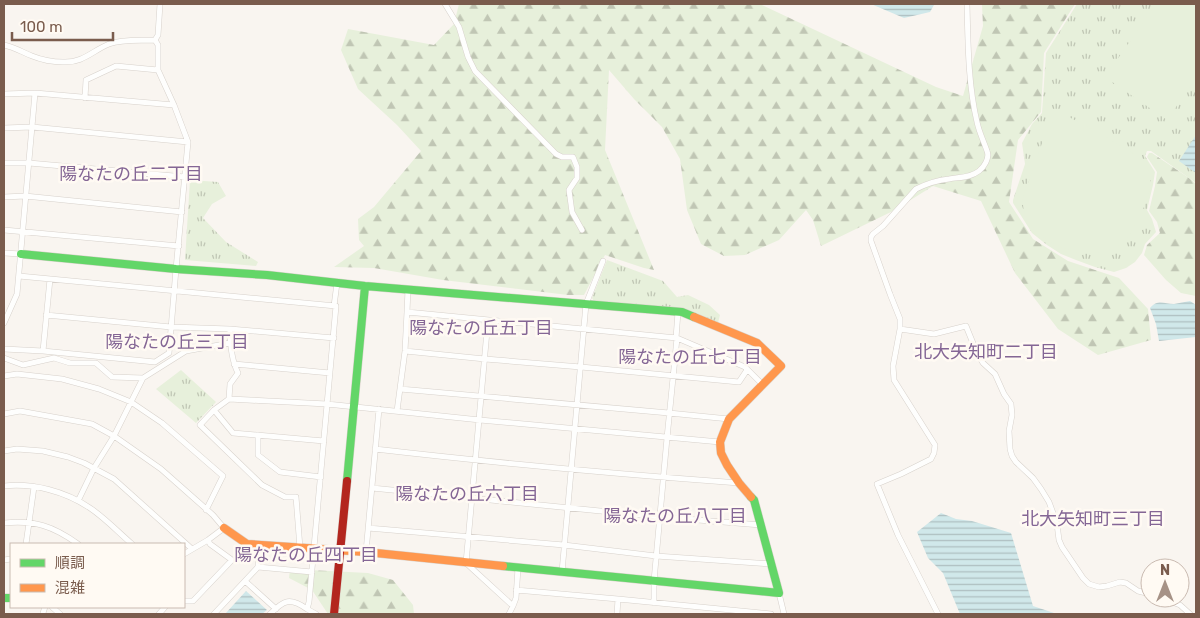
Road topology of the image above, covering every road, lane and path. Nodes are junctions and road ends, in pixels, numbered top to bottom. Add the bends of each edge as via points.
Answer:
1 (160, 4) edge
2 (445, 4) edge
3 (967, 4) edge
4 (155, 40) junction
5 (4, 44) edge
6 (158, 70) junction
7 (35, 93) junction
8 (4, 94) edge
9 (84, 98) junction
10 (174, 105) junction
11 (32, 127) junction
12 (4, 128) edge
13 (188, 142) junction
14 (4, 163) edge
15 (29, 163) junction
16 (185, 177) junction
17 (25, 196) junction
18 (4, 197) edge
19 (182, 212) junction
20 (4, 230) edge
21 (582, 230) dead end
22 (23, 231) junction
23 (179, 246) junction
24 (4, 253) edge
25 (20, 254) junction
26 (603, 261) dead end
27 (176, 269) junction
28 (19, 276) junction
29 (50, 279) junction
30 (337, 283) junction
31 (365, 286) junction
32 (408, 289) junction
33 (174, 291) junction
34 (586, 304) junction
35 (334, 306) junction
36 (407, 312) junction
37 (678, 312) junction
38 (46, 315) junction
39 (488, 320) junction
40 (4, 323) edge
41 (171, 327) junction
42 (583, 328) junction
43 (230, 329) junction
44 (900, 329) junction
45 (334, 338) junction
46 (677, 338) junction
47 (230, 343) junction
48 (4, 349) edge
49 (43, 351) junction
50 (405, 351) junction
51 (4, 358) edge
52 (485, 359) junction
53 (234, 364) junction
54 (581, 367) junction
55 (747, 370) junction
56 (330, 373) junction
57 (4, 376) edge
58 (673, 376) junction
59 (143, 378) junction
60 (763, 385) junction
61 (400, 390) junction
62 (482, 397) junction
63 (229, 399) junction
64 (131, 402) junction
65 (327, 404) junction
66 (577, 405) junction
67 (354, 407) junction
68 (379, 409) junction
69 (214, 410) junction
70 (397, 411) junction
71 (669, 413) junction
72 (4, 414) edge
73 (729, 419) junction
74 (480, 420) junction
75 (575, 429) junction
76 (258, 435) junction
77 (114, 436) junction
78 (667, 438) junction
79 (324, 441) junction
80 (720, 442) junction
81 (375, 449) junction
82 (4, 451) edge
83 (476, 460) junction
84 (94, 468) junction
85 (571, 468) junction
86 (321, 477) junction
87 (663, 478) junction
88 (739, 483) junction
89 (4, 486) edge
90 (34, 487) junction
91 (372, 488) junction
92 (472, 498) junction
93 (78, 501) junction
94 (568, 507) junction
95 (206, 510) junction
96 (660, 517) junction
97 (4, 523) edge
98 (28, 523) junction
99 (761, 525) junction
100 (224, 528) junction
101 (368, 528) junction
102 (469, 536) junction
103 (208, 540) junction
104 (26, 543) edge
105 (76, 543) edge
106 (131, 543) edge
107 (259, 545) junction
108 (564, 545) junction
109 (300, 548) junction
110 (192, 549) junction
111 (314, 549) junction
112 (341, 551) junction
113 (366, 552) junction
114 (185, 553) edge
115 (656, 556) junction
116 (466, 563) junction
117 (771, 564) junction
118 (258, 567) junction
119 (518, 568) junction
120 (312, 572) junction
121 (562, 572) junction
122 (245, 581) junction
123 (654, 581) junction
124 (516, 590) junction
125 (1140, 592) edge
126 (779, 593) junction
127 (618, 598) junction
128 (185, 601) edge
129 (654, 602) junction
130 (513, 606) junction
131 (276, 608) junction
132 (307, 609) junction
133 (214, 614) edge
134 (270, 614) edge
135 (316, 614) edge
136 (334, 614) edge
137 (509, 614) edge
138 (617, 614) edge
139 (771, 614) edge
140 (784, 614) edge
141 (938, 614) edge

1 - 4 street
2 - 21 street via 460,27 475,71 556,154 573,157 576,178 569,190 572,212
3 - 44 street via 972,98 988,154 986,163 970,176 916,189 873,234 872,241 898,312
4 - 5 street via 108,44 71,62 43,60
4 - 6 street
6 - 9 street via 116,66 86,80
6 - 10 street
7 - 8 street
7 - 9 street
7 - 11 street
9 - 10 street
10 - 13 street
11 - 12 street
11 - 13 street
11 - 15 street
13 - 16 street
14 - 15 street
15 - 16 street
15 - 17 street
16 - 19 street
17 - 18 street
17 - 19 street
17 - 22 street
19 - 23 street
20 - 22 street
22 - 23 street
22 - 25 street
23 - 27 street
24 - 25 street
25 - 27 street
25 - 28 street
26 - 34 street
27 - 30 street
27 - 33 street
28 - 29 street
28 - 40 street via 17,294
29 - 33 street
29 - 38 street
30 - 31 street
30 - 35 street
31 - 32 street
31 - 67 street
32 - 34 street
32 - 36 street
33 - 35 street
33 - 41 street
34 - 37 street
34 - 42 street
35 - 45 street
36 - 39 street
36 - 50 street
37 - 46 street
37 - 60 street via 756,343 781,366
38 - 41 street
38 - 49 street
39 - 42 street
39 - 52 street
41 - 43 street
41 - 49 street via 169,353 155,362
42 - 46 street
42 - 54 street
43 - 45 street
43 - 47 street
44 - 125 street via 934,334 966,326 977,353 995,374 1011,404 1009,432 1012,456 1033,478 1049,502 1062,547 1089,584 1099,587 1120,582
44 - 141 street via 893,366 894,380 935,445 934,453 930,459 877,484 898,535
45 - 56 street
46 - 55 street
46 - 58 street
47 - 53 street
47 - 59 street via 186,351
48 - 49 street
50 - 52 street
50 - 61 street
51 - 59 street via 23,365 54,358 70,363 96,363 112,376
52 - 54 street
52 - 62 street
53 - 56 street
53 - 63 street via 238,373 230,384
54 - 58 street
54 - 66 street
55 - 58 street via 739,382
55 - 60 street
56 - 65 street
57 - 64 street via 17,374 62,379
58 - 71 street
59 - 64 street
60 - 73 street
61 - 62 street
61 - 70 street
62 - 66 street
62 - 74 street
63 - 65 street
63 - 69 street
64 - 77 street
64 - 95 street via 162,423 223,476
65 - 67 street
65 - 79 street
66 - 71 street
66 - 75 street
67 - 68 street
67 - 112 street
68 - 70 street
68 - 81 street
69 - 76 street via 233,433
69 - 109 street via 200,425 262,485 284,497 296,497
70 - 74 street
71 - 73 street
71 - 78 street
72 - 77 street via 20,411 68,419 92,424
73 - 80 street
74 - 75 street
74 - 83 street
75 - 78 street
75 - 85 street
76 - 79 street
76 - 86 street via 258,456 280,472
77 - 84 street
77 - 95 street via 161,469
78 - 80 street
78 - 87 street
79 - 86 street
80 - 88 street via 721,453
81 - 83 street
81 - 91 street
82 - 84 street via 43,451
83 - 85 street
83 - 92 street
84 - 93 street
84 - 110 street via 114,479
85 - 87 street
85 - 94 street
86 - 111 street
87 - 88 street
87 - 96 street
88 - 99 street via 754,500
89 - 90 street
90 - 93 street
90 - 98 street
91 - 92 street
91 - 101 street
92 - 94 street
92 - 102 street
93 - 106 street
94 - 96 street
94 - 108 street
95 - 100 street
96 - 99 street
96 - 115 street
97 - 98 street
98 - 104 street
98 - 105 street via 44,525
99 - 117 street
100 - 103 street
100 - 107 street via 247,544
101 - 102 street
101 - 113 street
102 - 108 street
102 - 116 street
103 - 110 street
103 - 128 street via 232,560 193,601
107 - 109 street
107 - 118 street
108 - 115 street
108 - 121 street
109 - 111 street
110 - 114 street
111 - 112 street
111 - 120 street
112 - 113 street
112 - 136 street
113 - 116 street
115 - 117 street
115 - 123 street
116 - 119 street
116 - 130 street
117 - 126 street
118 - 120 street
118 - 122 street
119 - 121 street
119 - 124 street
120 - 132 street
121 - 123 street
122 - 131 street
122 - 133 street
123 - 126 street
123 - 129 street
124 - 127 street
124 - 130 street
126 - 140 street
127 - 129 street
127 - 138 street
129 - 139 street
130 - 137 street
131 - 132 street via 290,601
131 - 134 street
132 - 135 street

